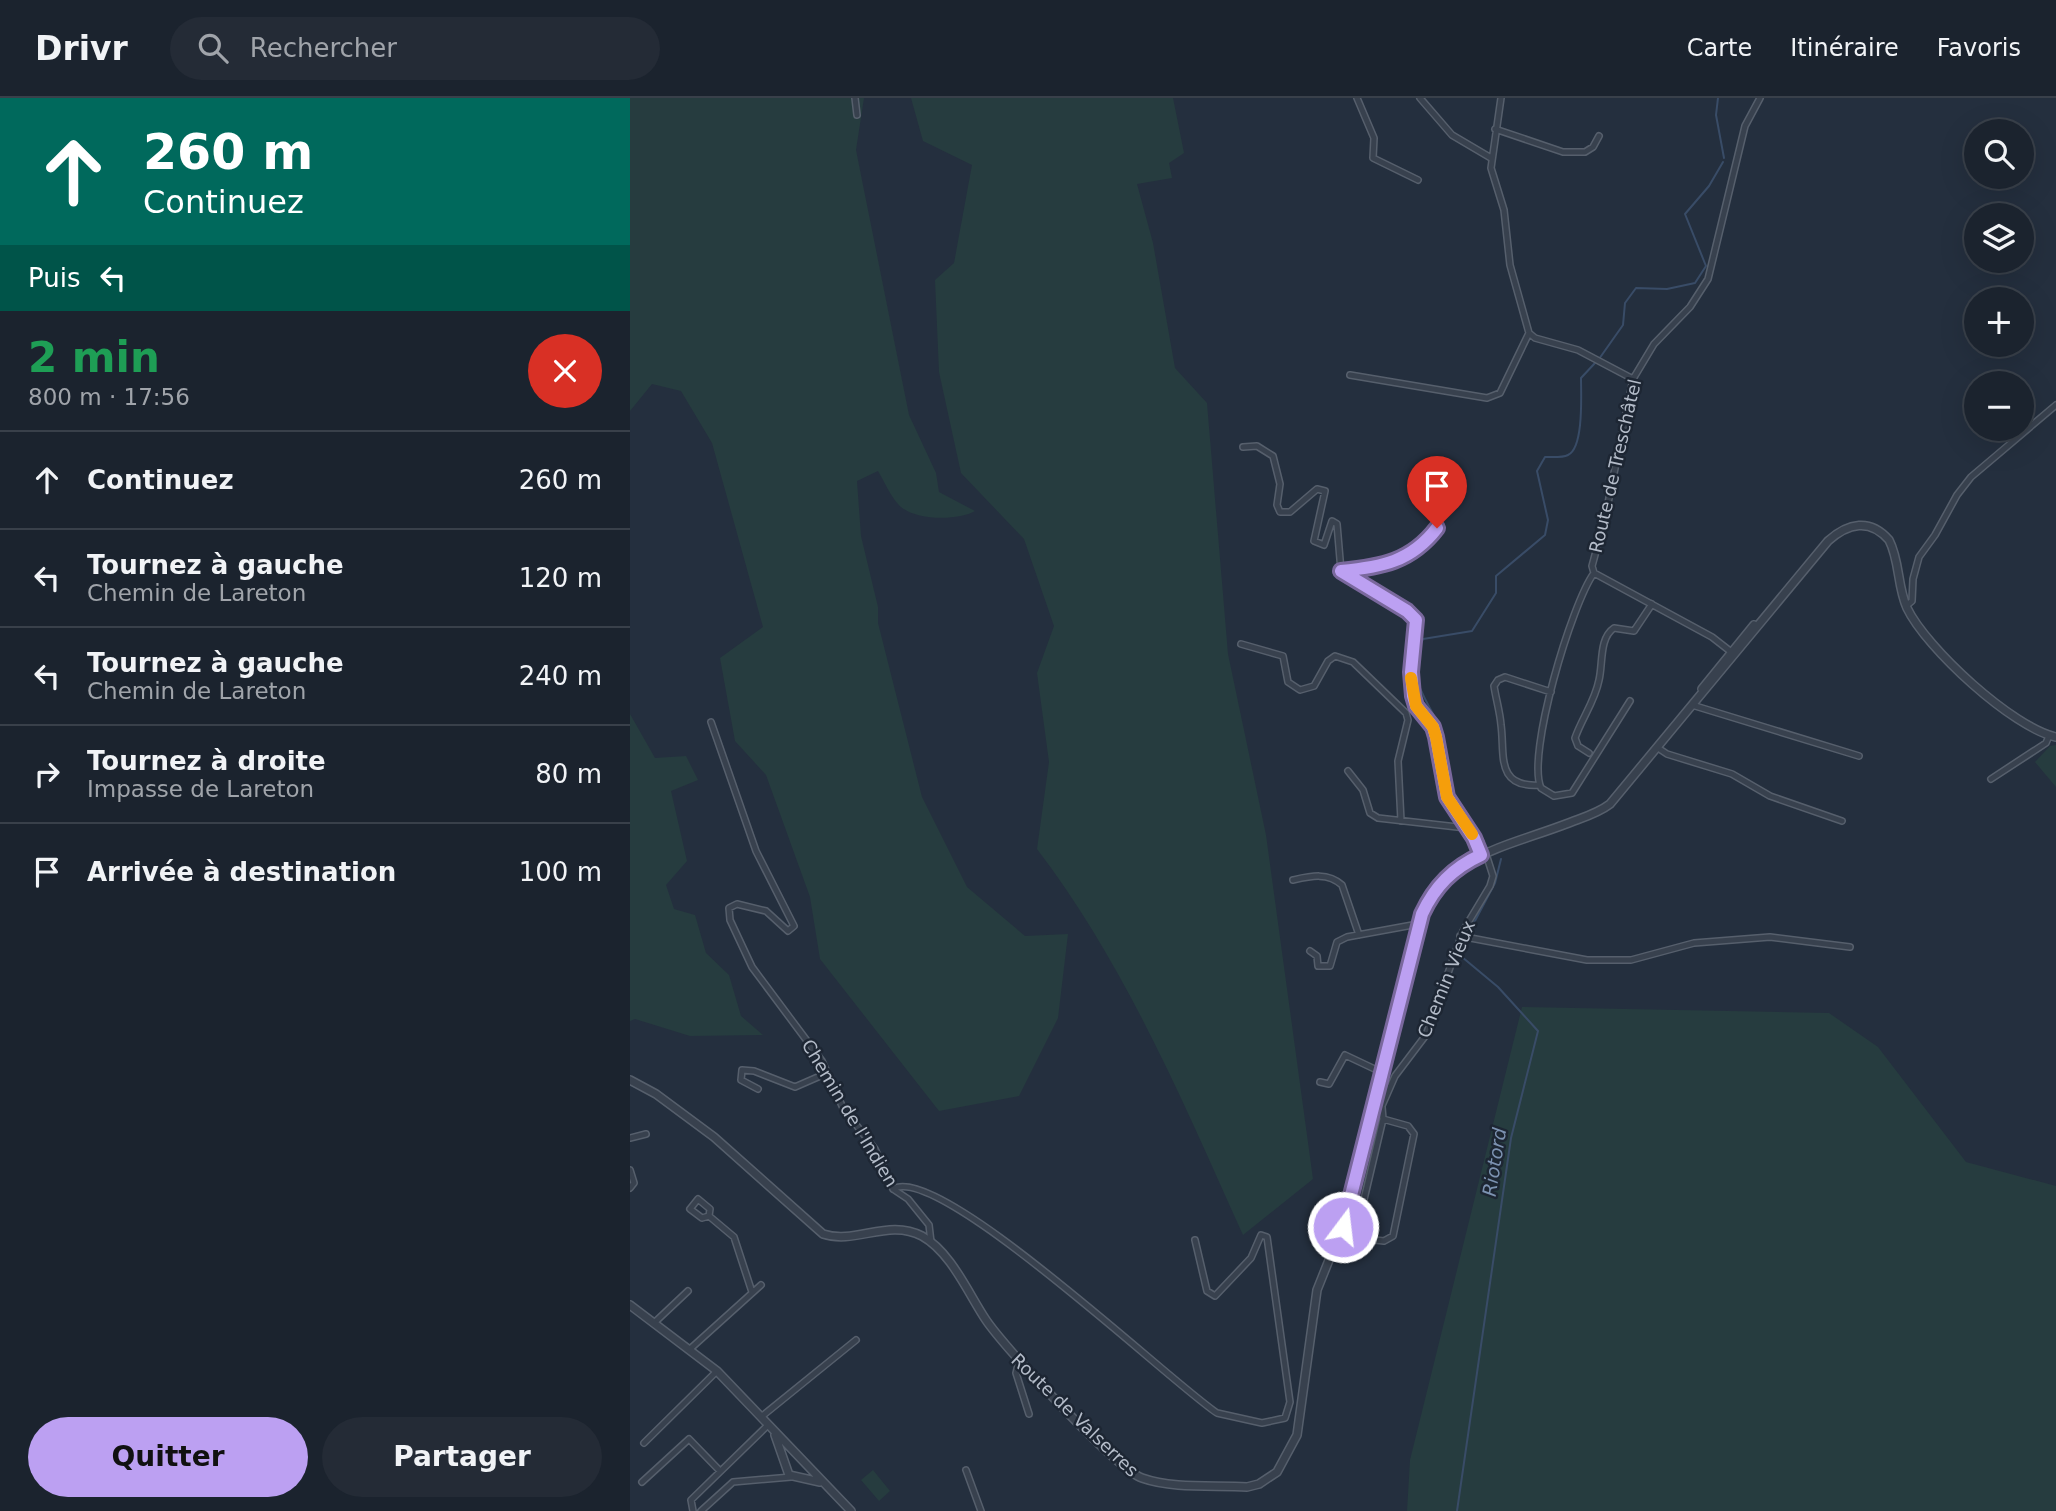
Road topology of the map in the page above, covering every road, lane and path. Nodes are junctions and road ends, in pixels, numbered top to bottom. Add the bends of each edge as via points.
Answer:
1 (855, 98) edge
2 (1357, 98) edge
3 (1420, 98) edge
4 (1501, 98) edge
5 (1760, 98) edge
6 (857, 115) dead end
7 (1495, 129) junction
8 (1599, 136) dead end
9 (1491, 158) junction
10 (1418, 180) dead end
11 (1529, 333) junction
12 (1350, 374) dead end
13 (1633, 379) junction
14 (2056, 405) edge
15 (1243, 447) dead end
16 (1451, 491) dead end
17 (1341, 571) junction
18 (1594, 573) junction
19 (1652, 604) junction
20 (1906, 606) junction
21 (1241, 644) dead end
22 (1734, 651) junction
23 (1551, 692) junction
24 (1630, 701) dead end
25 (1692, 705) junction
26 (711, 722) dead end
27 (2053, 737) edge
28 (1658, 748) junction
29 (1589, 753) dead end
30 (1859, 756) dead end
31 (1348, 771) dead end
32 (1992, 779) dead end
33 (1539, 785) junction
34 (1401, 821) junction
35 (1842, 821) dead end
36 (1466, 828) junction
37 (1484, 855) junction
38 (1293, 880) dead end
39 (1418, 924) junction
40 (1359, 935) junction
41 (1464, 937) junction
42 (1850, 947) dead end
43 (1310, 951) dead end
44 (1381, 1072) junction
45 (827, 1073) junction
46 (630, 1080) edge
47 (1320, 1082) dead end
48 (758, 1088) dead end
49 (1379, 1096) junction
50 (1382, 1107) junction
51 (1372, 1109) junction
52 (1383, 1119) junction
53 (646, 1134) dead end
54 (630, 1138) edge
55 (630, 1170) edge
56 (630, 1188) edge
57 (893, 1189) junction
58 (709, 1216) dead end
59 (1195, 1240) dead end
60 (931, 1242) junction
61 (761, 1285) dead end
62 (688, 1291) dead end
63 (752, 1292) junction
64 (630, 1305) edge
65 (654, 1323) junction
66 (856, 1340) dead end
67 (690, 1349) junction
68 (1019, 1361) junction
69 (717, 1371) junction
70 (1029, 1414) dead end
71 (761, 1417) junction
72 (771, 1428) junction
73 (644, 1443) dead end
74 (797, 1457) junction
75 (785, 1466) junction
76 (807, 1467) junction
77 (966, 1470) dead end
78 (720, 1471) junction
79 (795, 1477) junction
80 (642, 1482) dead end
81 (824, 1484) junction
82 (692, 1511) edge
83 (701, 1511) edge
84 (851, 1511) edge
85 (982, 1511) edge

1 - 6 street
2 - 10 street via 1374,138 1373,158
3 - 9 street via 1451,135
4 - 7 street
5 - 13 street, Route de Treschâtel via 1745,126 1708,279 1690,307 1654,344
7 - 8 street via 1574,154 1593,148
7 - 9 street
9 - 11 street via 1504,210 1510,265
11 - 12 street via 1500,394 1492,398
11 - 13 street via 1578,349
13 - 18 street, Route de Treschâtel
14 - 20 street via 1971,477 1957,495 1919,557 1912,601
15 - 17 street via 1257,446 1273,456 1280,512 1290,512 1317,488 1325,491 1314,541 1324,545 1328,524 1336,524
16 - 17 street via 1437,528 1411,555 1383,566
17 - 36 street via 1416,620 1413,696 1433,727 1447,797
18 - 19 street, Route de Treschâtel
18 - 23 street, Route de Treschâtel via 1584,590
19 - 22 street, Route de Treschâtel
19 - 29 street via 1634,631 1614,628 1609,632 1595,693 1575,738
20 - 22 street via 1893,547 1884,534 1853,525 1837,533
20 - 27 street via 1931,642 1995,702 2020,723
21 - 34 street via 1283,656 1288,682 1300,690 1314,686 1328,661 1343,657 1368,674 1406,713 1398,761
22 - 25 street
22 - 25 street via 1717,679
23 - 33 street, Route de Treschâtel via 1537,754
23 - 33 street via 1505,677 1494,686 1501,724 1501,763 1524,785
24 - 33 street via 1572,793 1554,796
25 - 28 street, Route de Valserres
25 - 30 street
26 - 45 street, Chemin de l'Indien via 756,851 793,926 788,931 766,911 737,904 728,914 752,967
27 - 32 street
28 - 35 street
28 - 37 street, Route de Valserres via 1604,808
31 - 34 street via 1363,790 1370,813
34 - 36 street
36 - 37 street
37 - 39 street, Route de Valserres via 1443,881
37 - 41 street, Chemin Vieux via 1493,876
38 - 40 street via 1311,876 1338,880
39 - 40 street
39 - 44 street, Route de Valserres
40 - 43 street via 1337,942 1330,966 1321,968
41 - 42 street via 1600,960 1631,960 1694,943 1770,937
41 - 49 street, Chemin Vieux via 1426,1035
44 - 47 street via 1345,1055 1329,1084
44 - 49 street, Route de Valserres
45 - 48 street via 796,1087 742,1070 741,1080
45 - 57 street, Chemin de l'Indien via 844,1108 875,1149
46 - 60 street via 656,1094 731,1152 823,1234 836,1237 897,1229
49 - 50 street
49 - 51 street, Route de Valserres
50 - 51 street
50 - 52 street
51 - 68 street, Route de Valserres via 1347,1215 1317,1290 1300,1424 1285,1460 1268,1479 1248,1487 1140,1478
52 - 52 street via 1357,1229 1366,1238 1384,1241 1393,1236 1414,1134 1408,1126
53 - 54 street
55 - 56 street via 634,1183
57 - 59 street via 901,1186 924,1193 1004,1238 1217,1413 1262,1423 1285,1418 1290,1408 1285,1355 1267,1237 1261,1235 1251,1258 1215,1296 1207,1292
57 - 60 street, Chemin de l'Indien via 908,1199 929,1225
58 - 63 street via 734,1237
60 - 68 street, Route de Valserres
61 - 63 street
62 - 65 street
63 - 67 street
64 - 65 street
65 - 67 street
66 - 71 street
67 - 69 street
68 - 70 street via 1016,1373
69 - 71 street
69 - 73 street
71 - 72 street
72 - 74 street
72 - 75 street
72 - 78 street
74 - 75 street
74 - 76 street
75 - 79 street
76 - 79 street
76 - 81 street
77 - 85 street
78 - 80 street via 688,1439
78 - 82 street via 691,1500
79 - 81 street
79 - 83 street via 733,1482
81 - 84 street

